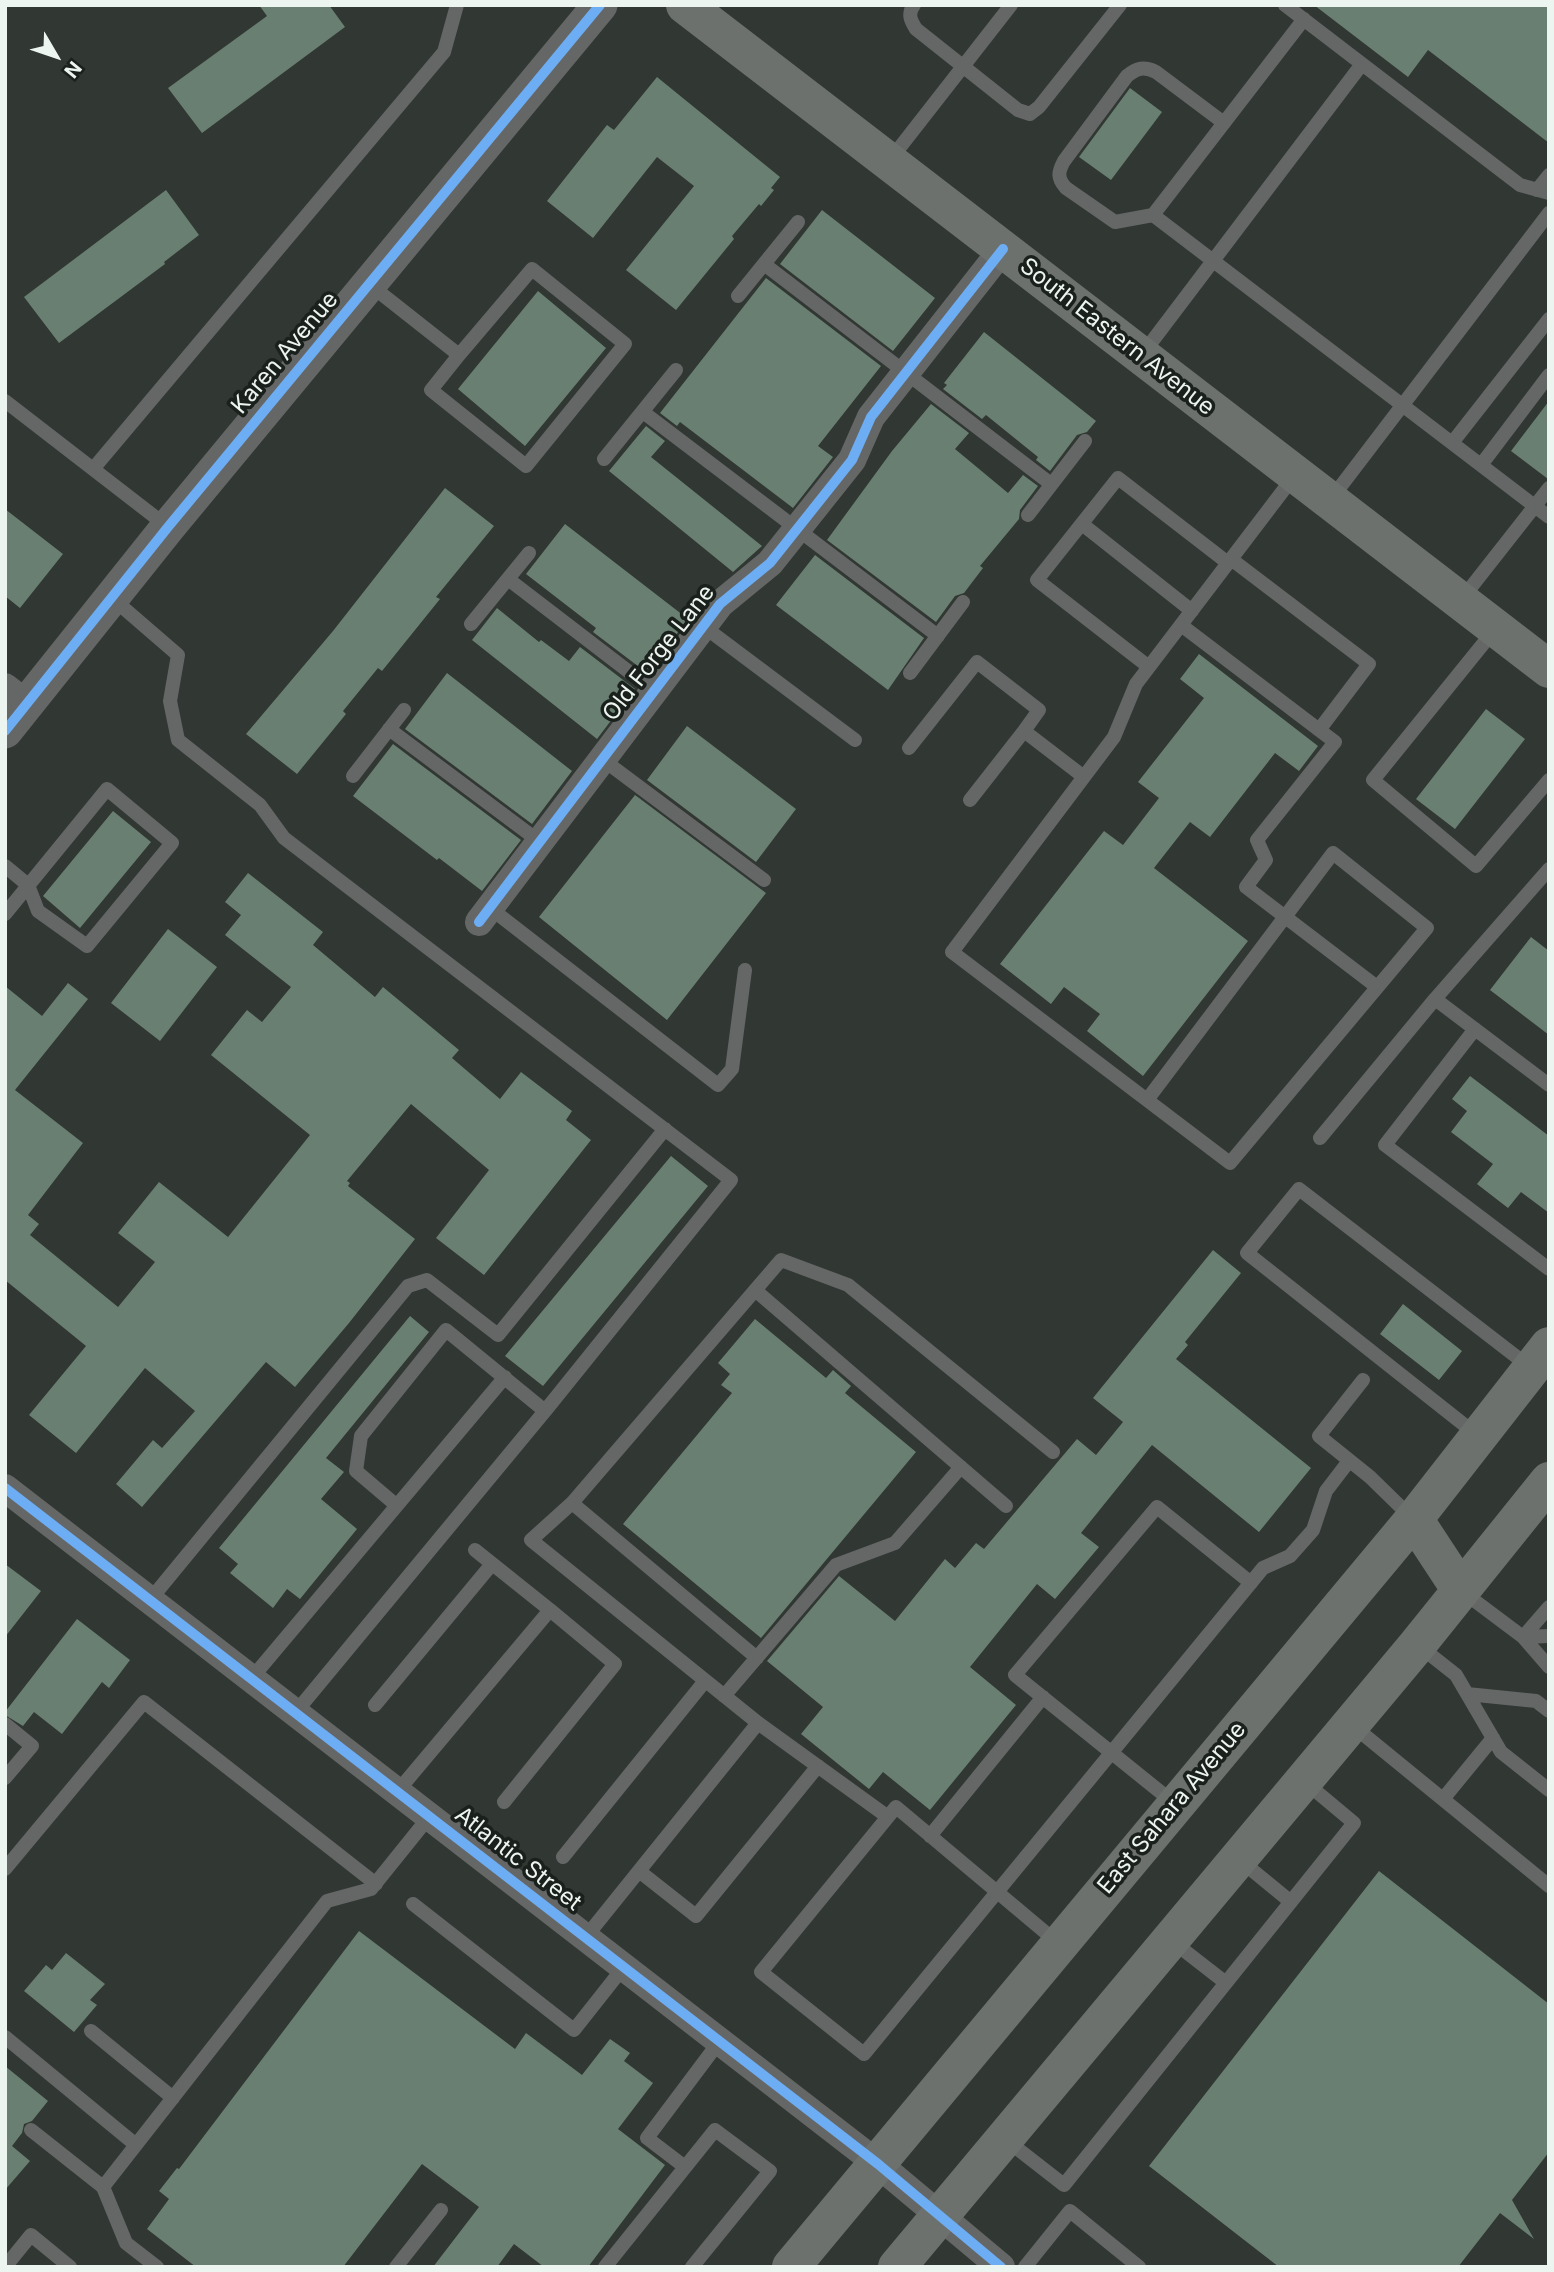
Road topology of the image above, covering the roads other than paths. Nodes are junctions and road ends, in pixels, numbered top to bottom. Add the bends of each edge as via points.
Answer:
1 (457, 5) edge
2 (600, 5) edge
3 (685, 5) edge
4 (914, 5) edge
5 (1011, 5) edge
6 (1119, 5) edge
7 (1285, 5) edge
8 (1304, 19) junction
9 (1362, 64) junction
10 (964, 66) junction
11 (1224, 123) junction
12 (889, 161) junction
13 (1549, 175) edge
14 (1543, 192) edge
15 (1549, 213) edge
16 (1153, 215) junction
17 (798, 222) dead end
18 (1003, 249) junction
19 (1213, 261) junction
20 (764, 264) junction
21 (369, 284) junction
22 (738, 296) dead end
23 (1549, 319) edge
24 (459, 355) junction
25 (1141, 356) junction
26 (676, 370) dead end
27 (906, 373) junction
28 (1549, 375) edge
29 (5, 401) edge
30 (1402, 405) junction
31 (643, 412) junction
32 (1085, 441) dead end
33 (1452, 443) junction
34 (604, 460) dead end
35 (1481, 465) junction
36 (93, 469) junction
37 (1296, 474) junction
38 (1051, 484) junction
39 (1549, 488) edge
40 (1329, 500) junction
41 (1535, 507) junction
42 (1028, 515) dead end
43 (1549, 517) edge
44 (1082, 524) junction
45 (168, 527) junction
46 (797, 529) junction
47 (529, 553) dead end
48 (1230, 561) junction
49 (508, 579) junction
50 (112, 598) junction
51 (1461, 601) junction
52 (963, 602) dead end
53 (1192, 611) junction
54 (471, 624) dead end
55 (1181, 625) junction
56 (703, 626) junction
57 (1496, 628) junction
58 (938, 636) junction
59 (1149, 667) junction
60 (1549, 669) edge
61 (910, 673) dead end
62 (654, 691) junction
63 (16, 695) edge
64 (404, 710) dead end
65 (389, 729) junction
66 (1319, 730) junction
67 (5, 731) edge
68 (1024, 731) junction
69 (855, 740) dead end
70 (909, 748) dead end
71 (603, 759) junction
72 (353, 776) dead end
73 (1084, 777) junction
74 (1549, 780) edge
75 (970, 800) dead end
76 (540, 842) junction
77 (5, 866) edge
78 (1549, 869) edge
79 (764, 880) dead end
80 (28, 885) junction
81 (5, 914) edge
82 (484, 915) joint
83 (1286, 916) junction
84 (745, 970) dead end
85 (1377, 988) junction
86 (1435, 999) junction
87 (1475, 1029) junction
88 (1549, 1085) edge
89 (1146, 1100) junction
90 (665, 1129) junction
91 (1320, 1138) dead end
92 (1549, 1269) edge
93 (755, 1290) junction
94 (1540, 1357) edge
95 (505, 1377) junction
96 (1363, 1380) dead end
97 (545, 1410) junction
98 (1479, 1437) junction
99 (1053, 1452) dead end
100 (1349, 1461) junction
101 (961, 1467) junction
102 (1549, 1481) edge
103 (5, 1488) edge
104 (572, 1503) junction
105 (396, 1505) junction
106 (1006, 1506) dead end
107 (1413, 1519) junction
108 (474, 1550) dead end
109 (492, 1564) junction
110 (1251, 1583) junction
111 (1460, 1589) junction
112 (150, 1600) junction
113 (1549, 1607) edge
114 (550, 1610) junction
115 (1549, 1636) edge
116 (1523, 1637) junction
117 (1417, 1644) junction
118 (757, 1658) junction
119 (1549, 1667) edge
120 (251, 1679) junction
121 (705, 1681) junction
122 (1467, 1694) junction
123 (724, 1696) junction
124 (1043, 1697) junction
125 (375, 1705) dead end
126 (1549, 1711) edge
127 (296, 1713) junction
128 (758, 1723) junction
129 (5, 1724) edge
130 (1350, 1724) junction
131 (1493, 1738) junction
132 (1111, 1753) junction
133 (818, 1766) junction
134 (5, 1778) edge
135 (1303, 1780) junction
136 (1549, 1790) edge
137 (397, 1793) junction
138 (1443, 1799) junction
139 (504, 1802) dead end
140 (1175, 1804) junction
141 (429, 1817) junction
142 (888, 1817) junction
143 (930, 1836) junction
144 (563, 1857) dead end
145 (1238, 1859) junction
146 (5, 1869) edge
147 (639, 1871) junction
148 (376, 1884) junction
149 (1549, 1886) edge
150 (997, 1892) junction
151 (1291, 1902) junction
152 (413, 1904) dead end
153 (585, 1938) junction
154 (1170, 1940) junction
155 (1059, 1944) junction
156 (623, 1968) junction
157 (1226, 1983) junction
158 (91, 2031) dead end
159 (5, 2037) edge
160 (719, 2042) junction
161 (173, 2098) junction
162 (31, 2130) dead end
163 (1004, 2139) junction
164 (136, 2145) junction
165 (878, 2164) junction
166 (685, 2167) junction
167 (1064, 2185) junction
168 (103, 2187) junction
169 (441, 2210) dead end
170 (1070, 2211) junction
171 (939, 2216) junction
172 (5, 2267) edge
173 (70, 2267) edge
174 (157, 2267) edge
175 (396, 2267) edge
176 (605, 2267) edge
177 (692, 2267) edge
178 (791, 2267) edge
179 (897, 2267) edge
180 (1001, 2267) edge
181 (1024, 2267) edge
182 (1139, 2267) edge

1 - 36 lane via 444,52
2 - 21 street, Karen Avenue
3 - 12 main road, South Eastern Avenue
4 - 10 lane via 910,20 916,29
5 - 10 lane
6 - 10 lane via 1030,114 1018,110
7 - 8 lane
8 - 9 lane
8 - 11 lane
9 - 14 lane via 1520,185
9 - 19 lane
10 - 12 lane
11 - 16 lane
11 - 16 lane via 1156,72 1145,67 1127,76 1064,161 1059,180 1115,222
12 - 18 main road, South Eastern Avenue
13 - 14 lane
15 - 30 lane
16 - 19 lane
17 - 20 lane
18 - 25 main road, South Eastern Avenue
18 - 27 street, Old Forge Lane
19 - 25 lane
19 - 30 lane
20 - 22 lane
20 - 27 lane
21 - 24 lane
21 - 45 street, Karen Avenue
23 - 33 lane
24 - 24 lane via 431,390 526,466 625,344 532,269
25 - 37 main road, South Eastern Avenue
26 - 31 lane
27 - 38 lane
27 - 46 street, Old Forge Lane via 872,417 852,460
28 - 35 lane
29 - 36 lane
30 - 33 lane
30 - 40 lane
31 - 34 lane
31 - 46 lane
32 - 38 lane
33 - 35 lane
35 - 41 lane
36 - 45 lane
37 - 40 main road, South Eastern Avenue
37 - 48 lane
38 - 42 lane
39 - 41 lane
40 - 51 main road, South Eastern Avenue
41 - 43 lane
41 - 51 lane
44 - 48 lane via 1118,478
44 - 53 lane
44 - 59 lane via 1037,580
45 - 50 street, Karen Avenue
46 - 56 street, Old Forge Lane via 770,563 720,604
46 - 58 lane
47 - 49 lane
48 - 53 lane
48 - 66 lane via 1369,664
49 - 54 lane
49 - 62 lane
50 - 63 street, Karen Avenue
50 - 90 lane via 178,655 170,701 178,740 260,805 284,838
51 - 57 main road, South Eastern Avenue
52 - 58 lane
53 - 55 lane
55 - 59 lane
55 - 66 lane
56 - 62 street, Old Forge Lane
56 - 69 lane
57 - 60 main road, South Eastern Avenue
57 - 74 lane via 1373,780 1476,866
58 - 61 lane
59 - 73 lane via 1136,684 1114,737
62 - 71 street, Old Forge Lane
63 - 67 street, Karen Avenue
64 - 65 lane
65 - 72 lane
65 - 76 lane
66 - 83 lane via 1335,742 1257,840 1266,860 1246,887
68 - 70 lane via 1039,710 977,662
68 - 73 lane
68 - 75 lane
71 - 76 street, Old Forge Lane
71 - 79 lane
73 - 89 lane via 952,952
76 - 82 street, Old Forge Lane
77 - 80 lane
78 - 86 lane
80 - 80 lane via 38,911 87,946 172,843 107,789
80 - 81 lane
82 - 84 lane via 718,1085 732,1069
83 - 85 lane
83 - 85 lane via 1333,853 1427,928
83 - 89 lane
85 - 89 lane via 1230,1163
86 - 87 lane
86 - 91 lane
87 - 88 lane
87 - 92 lane via 1385,1145
90 - 97 lane via 731,1180
90 - 112 lane via 498,1335 427,1280 408,1286
93 - 99 lane via 781,1260 848,1285
93 - 101 lane
93 - 104 lane
94 - 98 main road, East Sahara Avenue
94 - 98 lane via 1299,1189 1247,1253
95 - 97 lane
95 - 105 lane
95 - 105 lane via 446,1330 361,1436 356,1471
96 - 100 lane via 1319,1436
97 - 127 lane
98 - 107 main road, East Sahara Avenue
100 - 107 lane
100 - 110 lane via 1326,1491 1313,1530 1290,1556 1263,1568
101 - 106 lane
101 - 118 lane via 895,1543 836,1565
102 - 111 main road
103 - 112 street, Atlantic Street
104 - 118 lane
104 - 121 lane via 531,1541
105 - 120 lane
107 - 111 main road
107 - 140 main road, East Sahara Avenue
108 - 109 lane
109 - 114 lane
109 - 125 lane
110 - 124 lane via 1157,1507 1015,1675
110 - 132 lane
111 - 116 lane
111 - 117 main road
112 - 120 street, Atlantic Street
113 - 116 lane
114 - 137 lane
114 - 139 lane via 615,1664
115 - 116 lane
116 - 119 lane
117 - 122 lane via 1456,1675
117 - 130 main road
118 - 123 lane
120 - 127 street, Atlantic Street
121 - 123 lane
121 - 144 lane
122 - 126 lane via 1536,1701
122 - 131 lane
123 - 128 lane
124 - 132 lane
124 - 143 lane
127 - 137 street, Atlantic Street
128 - 133 lane
128 - 147 lane
129 - 134 lane via 32,1746
130 - 135 main road
130 - 138 lane
131 - 136 lane via 1501,1752
131 - 138 lane
132 - 140 lane
132 - 150 lane
133 - 142 lane
133 - 147 lane via 696,1916
135 - 145 main road
135 - 151 lane via 1354,1823
137 - 141 street, Atlantic Street
138 - 149 lane
140 - 155 main road, East Sahara Avenue
141 - 148 lane
141 - 153 street, Atlantic Street
142 - 143 lane via 896,1807
142 - 150 lane via 761,1972 864,2054
143 - 150 lane
145 - 151 lane
145 - 154 main road
146 - 148 lane via 144,1702
147 - 153 lane
148 - 161 lane via 327,1901
150 - 155 lane
151 - 157 lane
152 - 156 lane via 574,2030
153 - 156 street, Atlantic Street
154 - 157 lane
154 - 163 main road
155 - 165 main road, East Sahara Avenue
156 - 160 street, Atlantic Street
157 - 167 lane
158 - 161 lane
159 - 164 lane
160 - 165 street, Atlantic Street
160 - 166 lane via 647,2138
161 - 164 lane
162 - 168 lane
163 - 167 lane
163 - 171 main road
164 - 168 lane
165 - 171 street, Atlantic Street
165 - 178 main road, East Sahara Avenue
166 - 176 lane
166 - 177 lane via 715,2130 770,2171
167 - 170 lane
168 - 174 lane via 126,2243
169 - 175 lane
170 - 181 lane
170 - 182 lane
171 - 179 main road
171 - 180 street, Atlantic Street
172 - 173 lane via 31,2235

